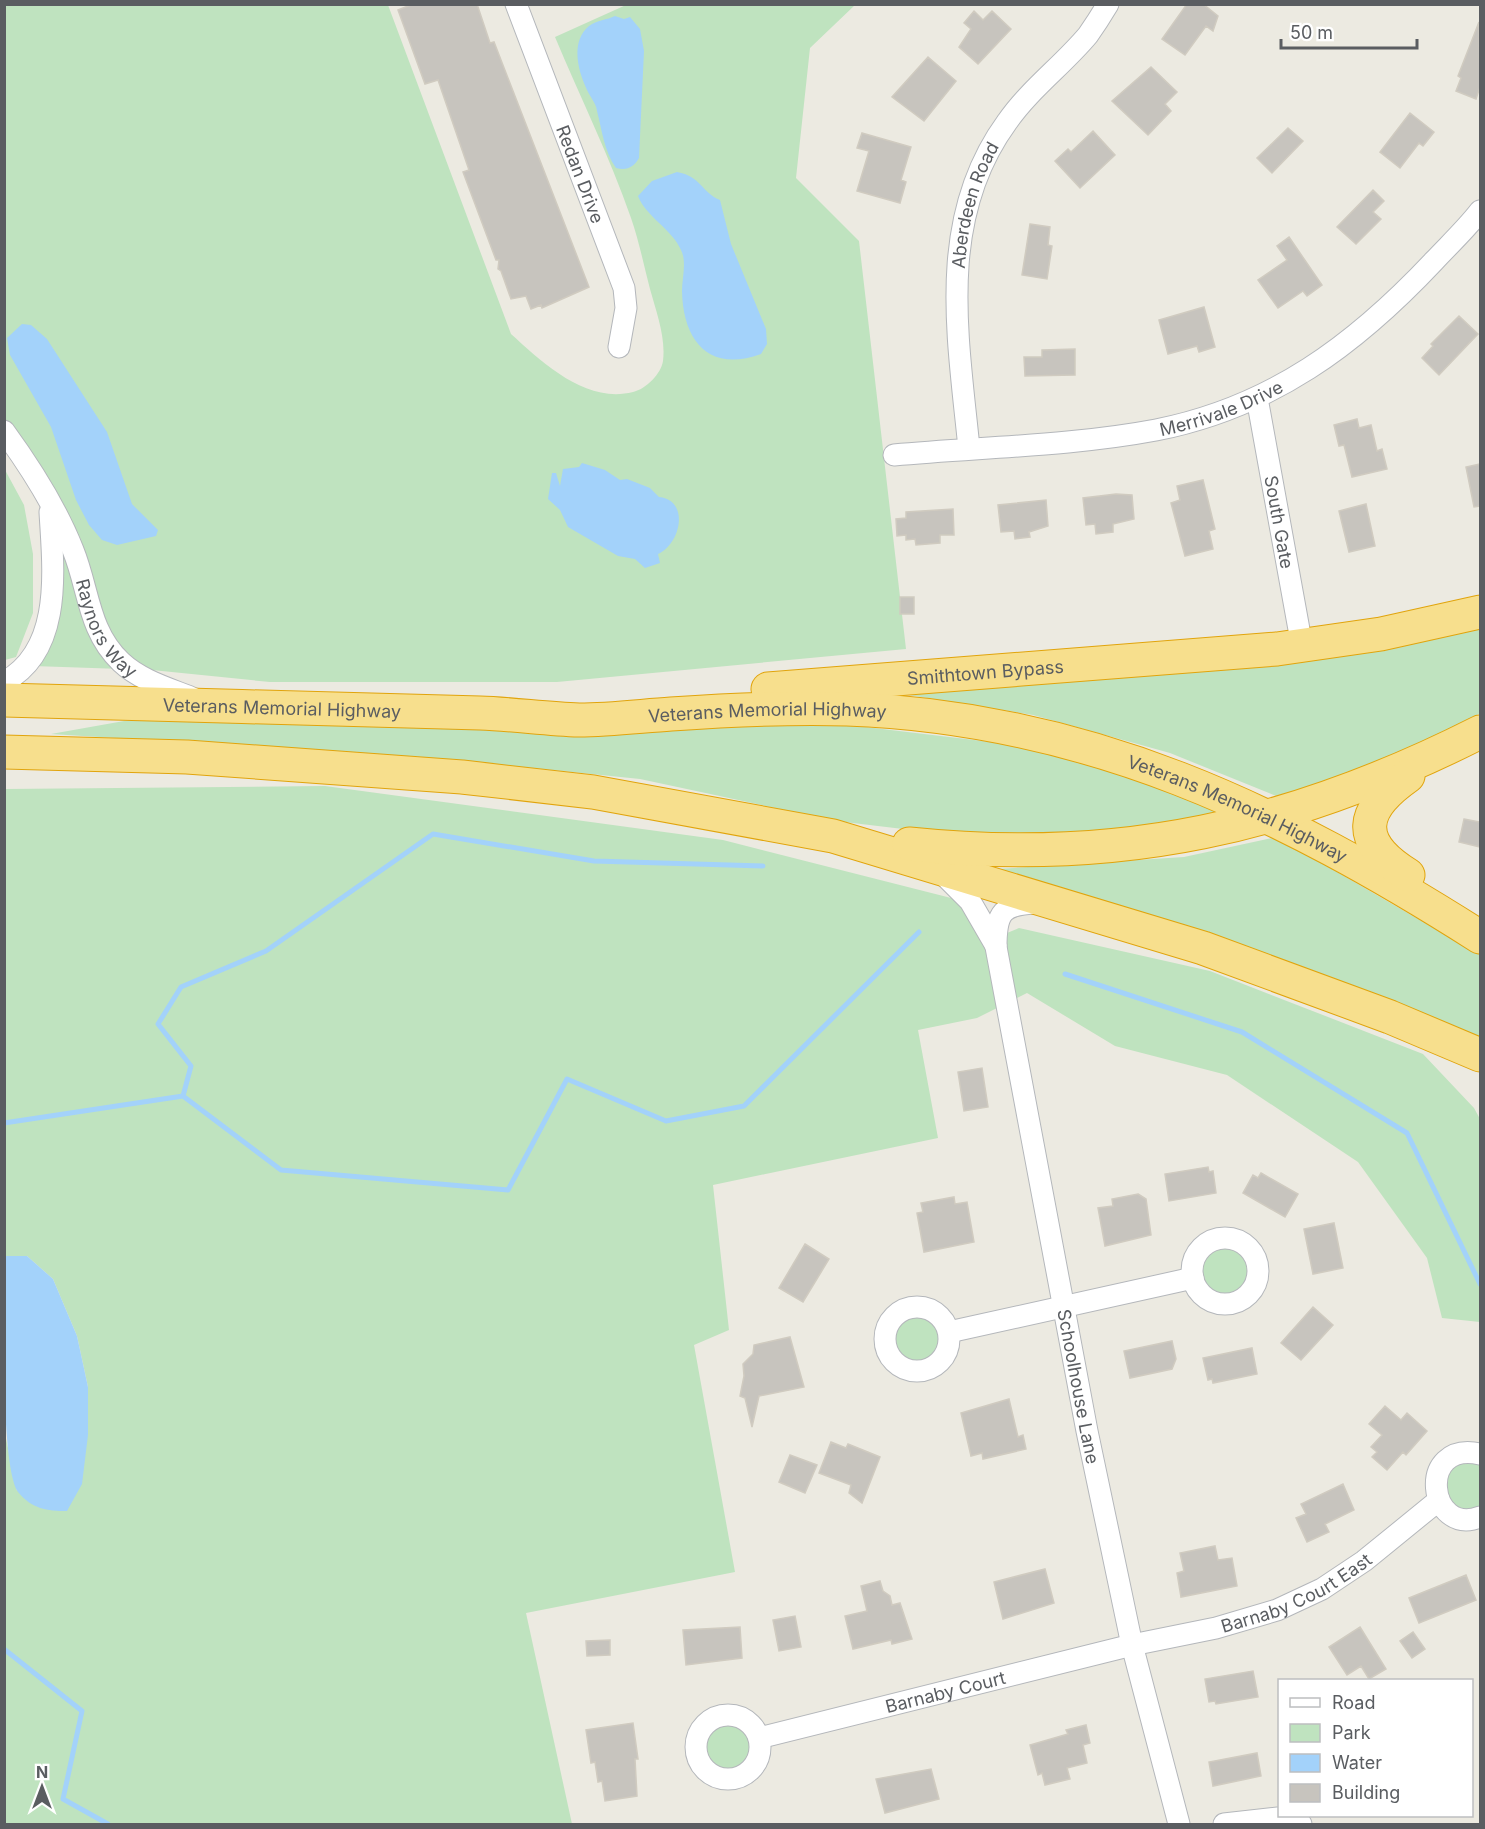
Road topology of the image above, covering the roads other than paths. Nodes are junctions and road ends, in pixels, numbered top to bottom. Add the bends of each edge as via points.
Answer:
1 (516, 4) edge
2 (1108, 4) edge
3 (1480, 211) edge
4 (619, 347) dead end
5 (1257, 398) junction
6 (4, 431) edge
7 (969, 448) junction
8 (894, 455) dead end
9 (50, 502) junction
10 (1480, 612) edge
11 (1302, 646) junction
12 (4, 682) edge
13 (4, 700) edge
14 (213, 706) junction
15 (485, 713) junction
16 (1480, 732) edge
17 (1446, 749) junction
18 (4, 752) edge
19 (1271, 817) junction
20 (833, 836) junction
21 (934, 866) junction
22 (1056, 902) junction
23 (1480, 921) edge
24 (1480, 937) edge
25 (996, 947) junction
26 (1480, 1055) edge
27 (1192, 1278) dead end
28 (1064, 1306) junction
29 (949, 1332) dead end
30 (1480, 1454) edge
31 (1438, 1500) junction
32 (1480, 1517) edge
33 (1132, 1645) junction
34 (759, 1738) dead end
35 (1179, 1824) edge
36 (1224, 1824) edge
37 (1301, 1824) edge

1 - 4 street, Redan Drive via 621,277 626,309
2 - 7 street, Aberdeen Road via 1088,35 1007,121 979,167 963,213 956,268 956,315
3 - 5 street, Merrivale Drive via 1374,321 1335,353
5 - 7 street, Merrivale Drive via 1156,430
5 - 11 street, South Gate
6 - 9 street, Raynors Way via 34,471
7 - 8 street, Merrivale Drive
9 - 12 street, Raynors Way via 52,581 47,624 28,662
9 - 14 street, Raynors Way via 74,551 94,623 110,649 140,675
10 - 11 highway, Smithtown Bypass
11 - 15 highway, Smithtown Bypass
13 - 14 highway, Veterans Memorial Highway
14 - 15 highway, Veterans Memorial Highway
15 - 19 highway, Veterans Memorial Highway via 580,720 823,709 957,720 1043,735 1112,753
16 - 17 highway
17 - 19 highway via 1356,788
17 - 23 highway via 1380,798 1372,814 1371,834 1386,860
18 - 20 highway via 187,757 462,777 592,792
19 - 20 highway via 1184,837 1071,848 966,848
19 - 24 highway, Veterans Memorial Highway via 1378,874
20 - 21 highway
21 - 22 highway
21 - 25 street, Schoolhouse Lane via 970,901
22 - 25 street, Schoolhouse Lane via 1006,909 998,919
22 - 26 highway via 1267,971
25 - 28 street, Schoolhouse Lane
27 - 28 street
28 - 29 street
28 - 33 street, Schoolhouse Lane
30 - 31 street via 1469,1452 1448,1459 1436,1478
31 - 32 street via 1454,1516 1464,1520
31 - 33 street, Barnaby Court East via 1364,1561 1313,1593 1277,1610 1216,1628
33 - 34 street, Barnaby Court
33 - 35 street, Schoolhouse Lane
36 - 37 street via 1278,1818

